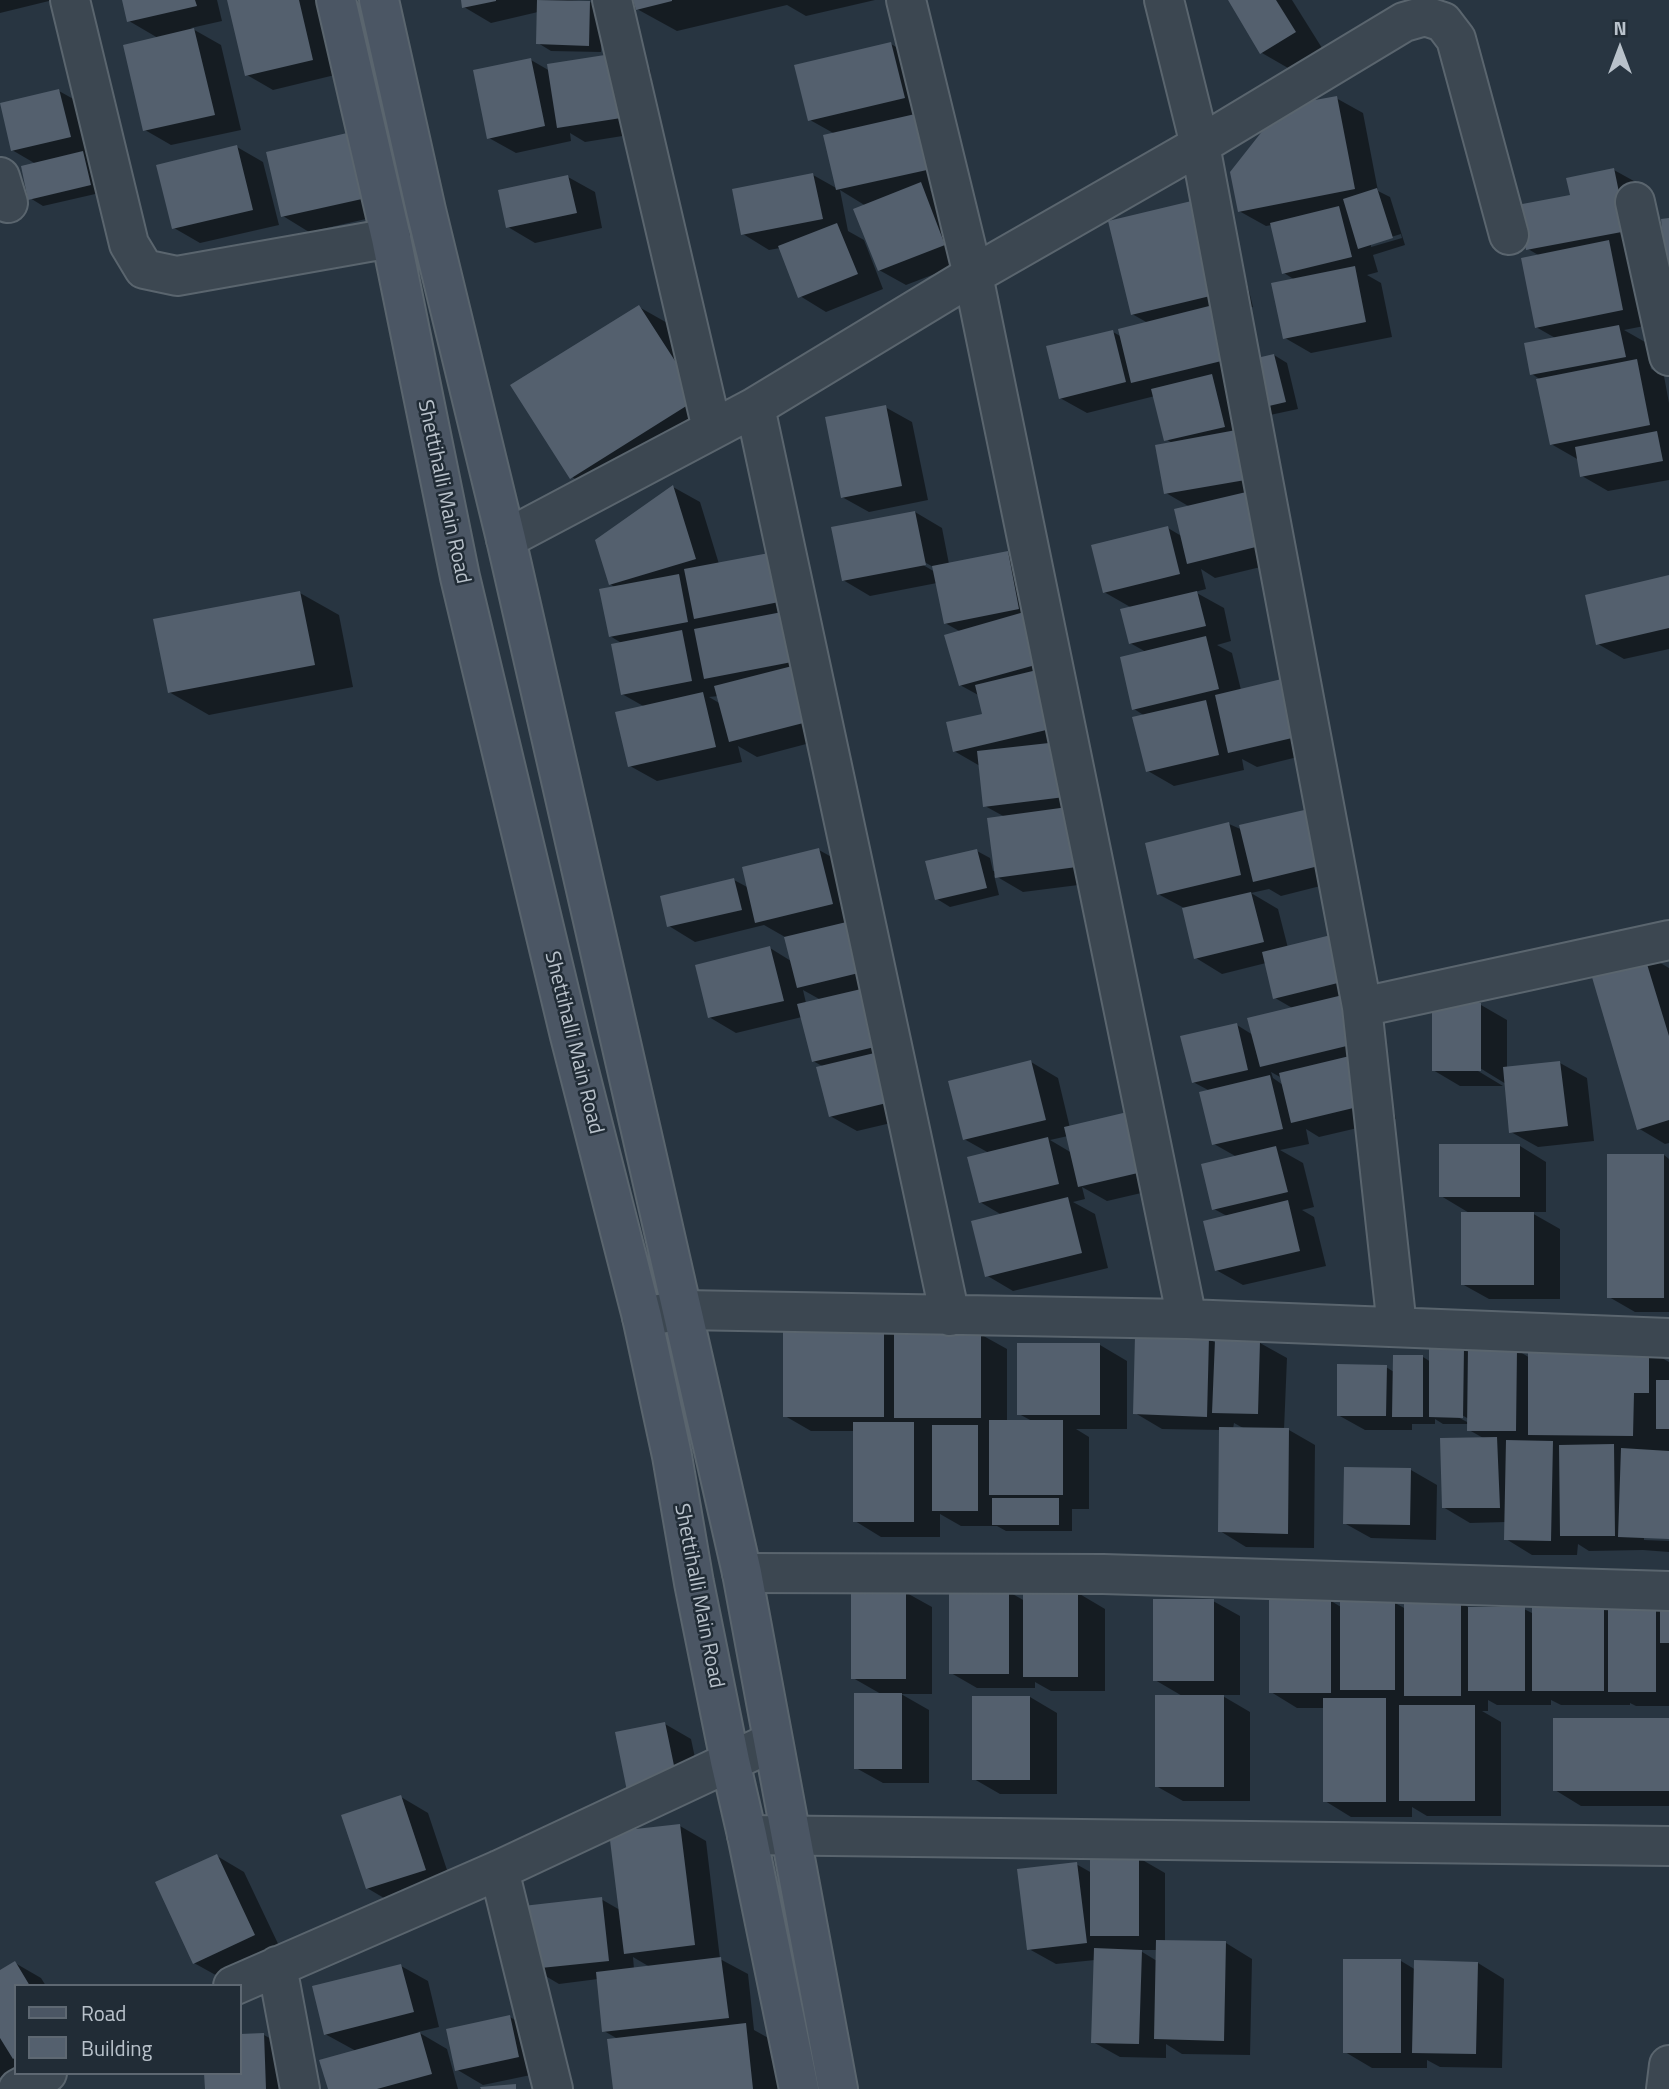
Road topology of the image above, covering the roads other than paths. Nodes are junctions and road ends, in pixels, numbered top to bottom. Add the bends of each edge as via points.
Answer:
1 (70, 0) edge
2 (336, 0) edge
3 (379, 0) edge
4 (612, 0) edge
5 (906, 0) edge
6 (1164, 0) edge
7 (1200, 145) junction
8 (1635, 202) dead end
9 (1509, 234) dead end
10 (391, 238) junction
11 (973, 275) junction
12 (1669, 356) edge
13 (755, 407) junction
14 (712, 429) junction
15 (506, 539) junction
16 (1669, 940) edge
17 (1362, 1007) junction
18 (683, 1310) junction
19 (950, 1316) junction
20 (642, 1317) junction
21 (1187, 1319) junction
22 (1397, 1327) junction
23 (1669, 1338) edge
24 (742, 1573) junction
25 (1669, 1591) edge
26 (772, 1742) junction
27 (730, 1761) junction
28 (789, 1834) junction
29 (747, 1835) junction
30 (1669, 1846) edge
31 (499, 1870) junction
32 (277, 1966) junction
33 (237, 1984) edge
34 (1669, 2065) edge
35 (43, 2075) edge
36 (18, 2089) edge
37 (300, 2089) edge
38 (553, 2089) edge
39 (799, 2089) edge
40 (838, 2089) edge
41 (1667, 2089) edge

1 - 10 street via 129,244 144,269 177,276
2 - 10 main road, Shettihalli Main Road
3 - 15 main road
4 - 14 street
5 - 11 street
6 - 7 street
7 - 9 street via 1404,22 1425,16 1443,22 1456,39
7 - 11 street
7 - 17 street
8 - 12 street
10 - 20 main road, Shettihalli Main Road via 460,577
11 - 13 street
11 - 21 street
13 - 14 street
13 - 19 street
14 - 15 street
15 - 18 main road
16 - 17 street
17 - 22 street
18 - 19 street
18 - 20 street
18 - 24 main road
19 - 21 street
20 - 27 main road, Shettihalli Main Road
21 - 22 street
22 - 23 street
24 - 25 street via 1103,1574
24 - 26 main road
26 - 27 street
26 - 28 main road
27 - 29 main road, Shettihalli Main Road
27 - 31 street
28 - 29 street
28 - 30 street
28 - 40 main road
29 - 39 main road, Shettihalli Main Road
31 - 32 street
31 - 38 street
32 - 33 street
32 - 37 street
34 - 41 street
35 - 36 street

